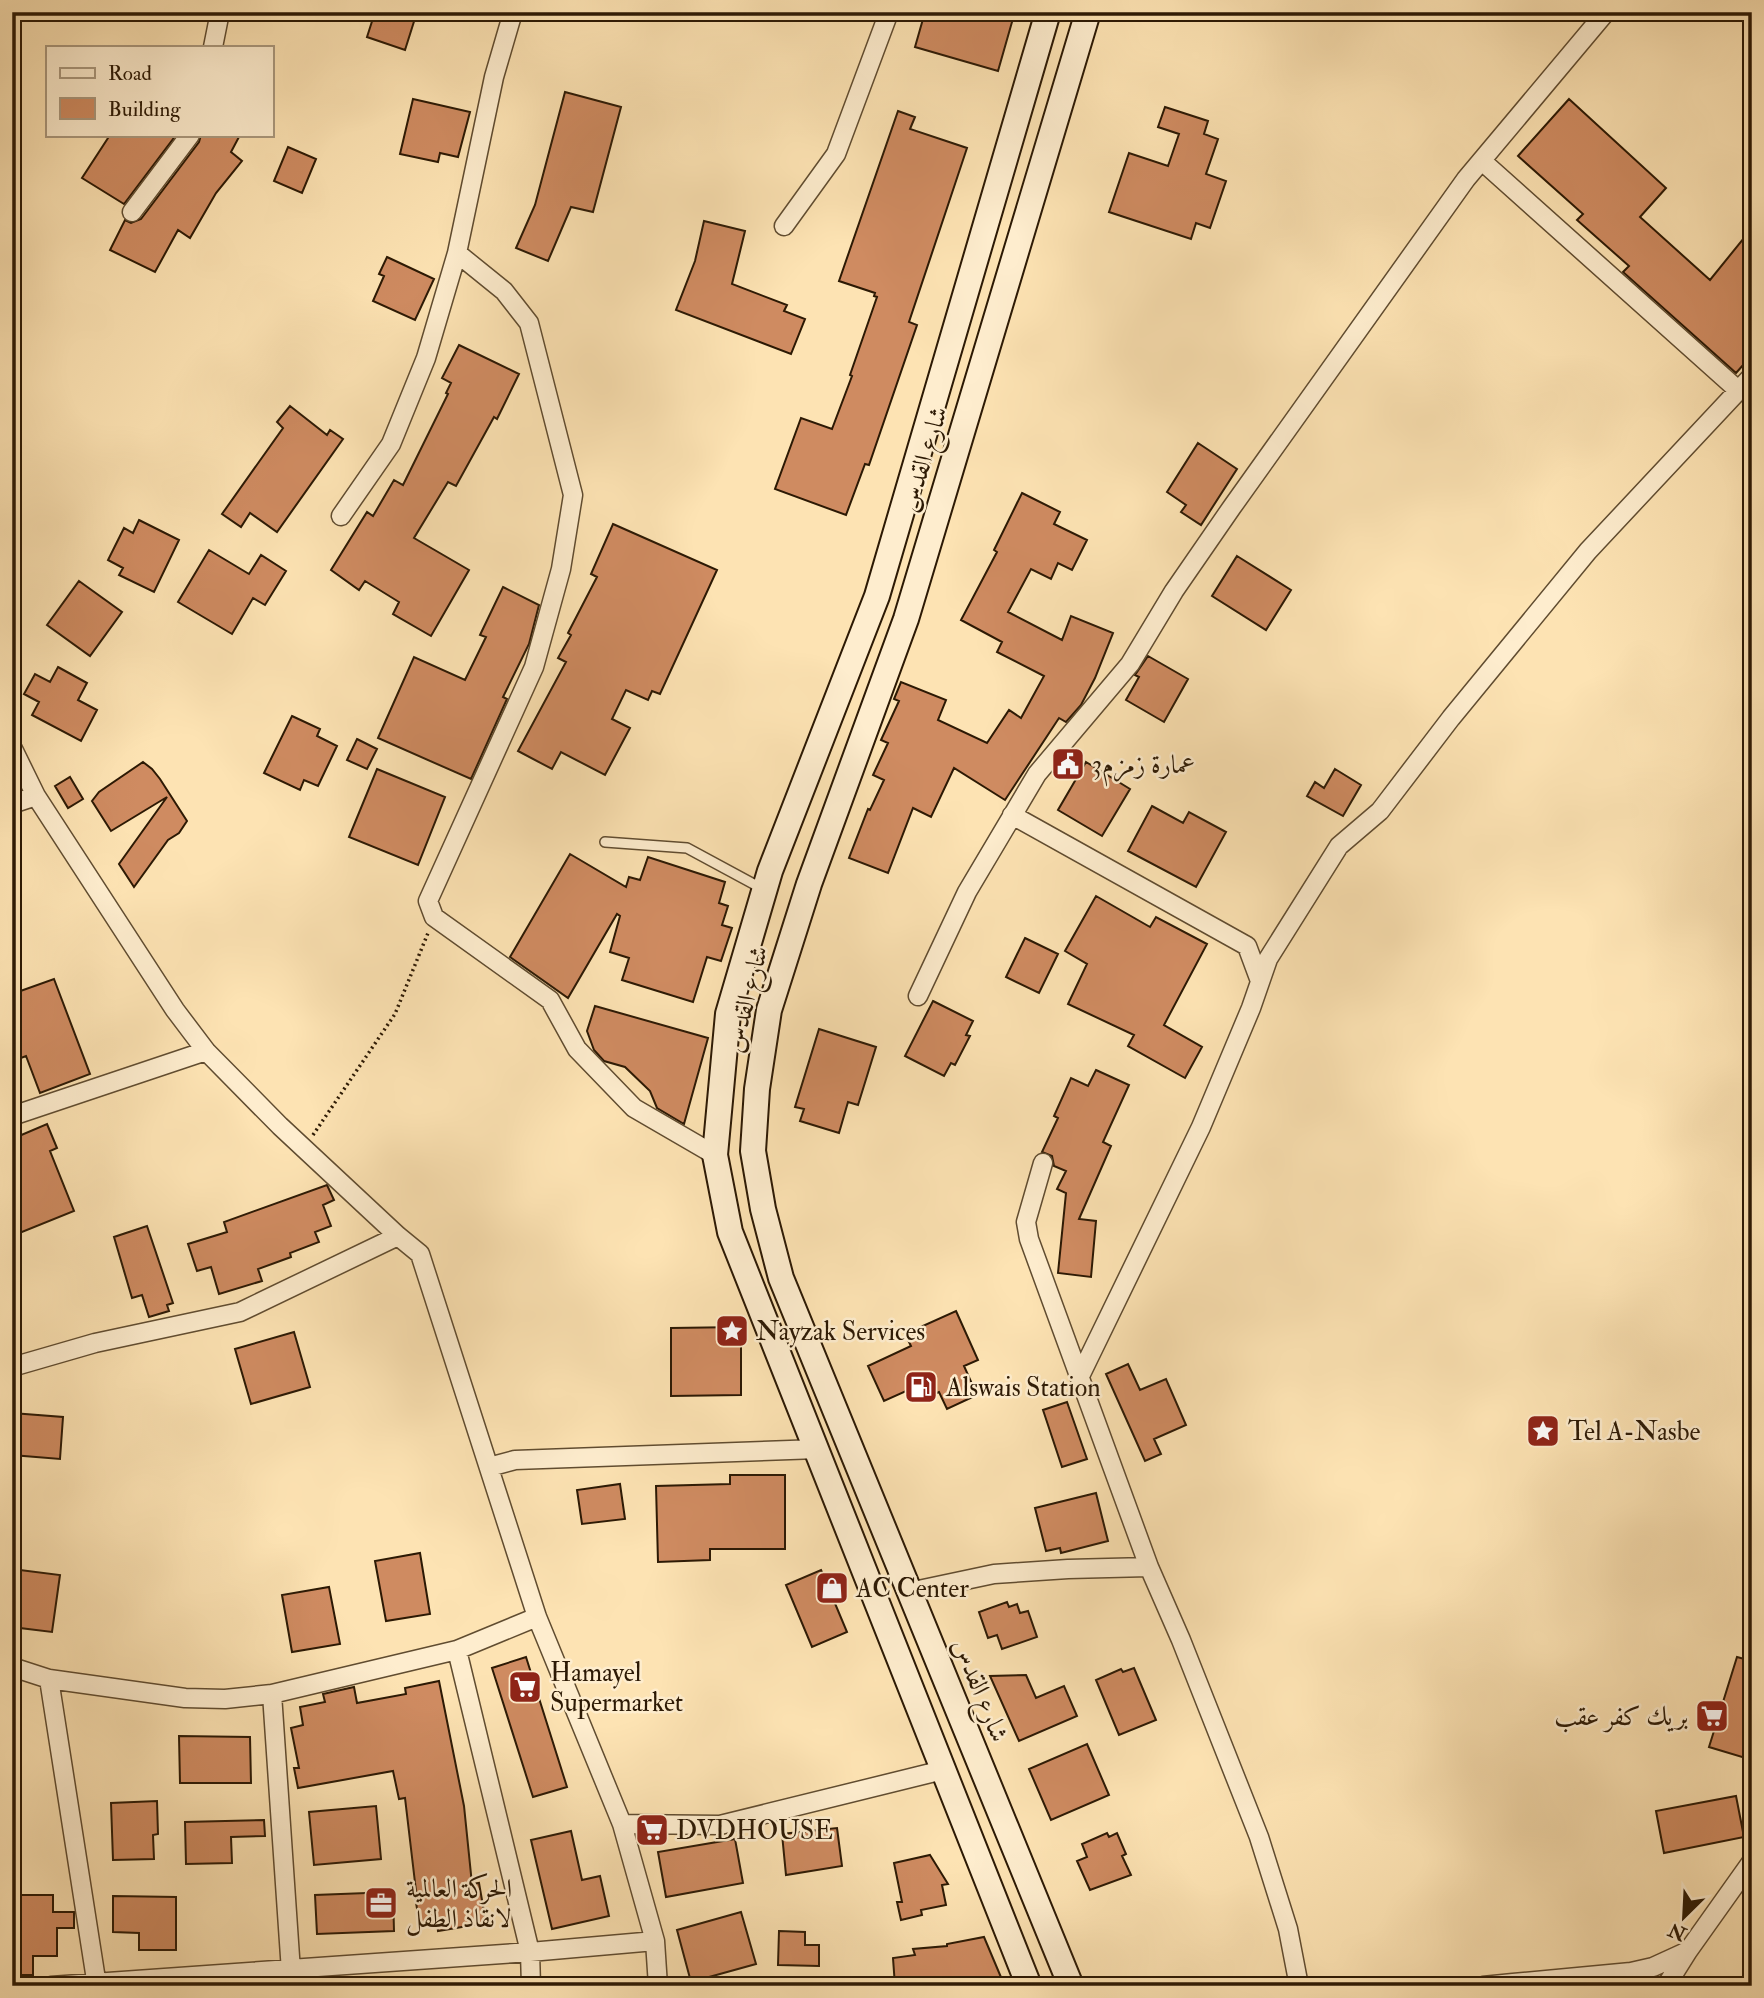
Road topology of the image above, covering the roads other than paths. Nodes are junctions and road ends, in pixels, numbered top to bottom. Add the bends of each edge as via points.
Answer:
1 (220, 12) edge
2 (513, 12) edge
3 (889, 12) edge
4 (1048, 12) edge
5 (1088, 12) edge
6 (1606, 12) edge
7 (213, 46) edge
8 (189, 136) edge
9 (1482, 162) junction
10 (132, 212) dead end
11 (783, 226) dead end
12 (457, 253) junction
13 (1752, 376) edge
14 (1739, 391) junction
15 (341, 516) dead end
16 (877, 596) junction
17 (906, 619) junction
18 (12, 747) edge
19 (36, 796) junction
20 (12, 804) edge
21 (1012, 815) junction
22 (605, 842) dead end
23 (765, 890) junction
24 (1260, 981) junction
25 (918, 996) dead end
26 (206, 1051) junction
27 (12, 1116) edge
28 (715, 1155) junction
29 (1042, 1163) dead end
30 (398, 1237) junction
31 (12, 1367) edge
32 (1080, 1376) junction
33 (818, 1449) junction
34 (489, 1467) junction
35 (1149, 1567) junction
36 (909, 1592) junction
37 (537, 1617) junction
38 (457, 1650) junction
39 (12, 1667) edge
40 (49, 1679) junction
41 (272, 1694) junction
42 (978, 1762) junction
43 (943, 1770) junction
44 (622, 1824) junction
45 (1752, 1861) edge
46 (654, 1941) junction
47 (1688, 1951) junction
48 (530, 1952) junction
49 (292, 1977) edge
50 (1618, 1980) edge
51 (1576, 1982) edge
52 (97, 1984) edge
53 (1517, 1984) edge
54 (51, 1986) edge
55 (531, 1986) edge
56 (658, 1986) edge
57 (1029, 1986) edge
58 (1071, 1986) edge
59 (1299, 1986) edge
60 (1483, 1986) edge
61 (1667, 1986) edge

1 - 7 street
2 - 12 street via 494,77
3 - 11 street via 836,154
4 - 16 main road, شارع القدس
5 - 17 main road, شارع القدس
6 - 9 street
8 - 10 street
9 - 14 street
9 - 21 street via 1239,496 1130,664 1037,774
12 - 15 street via 426,358 391,444
12 - 28 street via 504,291 529,323 573,495 561,569 534,667 429,901 434,918 550,1000 577,1049 634,1108
13 - 14 street
14 - 24 street via 1588,551 1380,811 1339,846 1268,959
16 - 17 main road
16 - 23 main road, شارع القدس
17 - 36 main road, شارع القدس via 809,884 769,1010 753,1151 781,1278
18 - 19 street
19 - 20 street
19 - 26 street
21 - 24 street via 1247,946
21 - 25 street via 967,892
22 - 23 lane via 687,848
23 - 28 main road, شارع القدس via 728,1014
24 - 32 street via 1201,1127
26 - 27 street
26 - 30 street
28 - 33 main road, شارع القدس via 730,1232
29 - 32 street via 1026,1222 1028,1239
30 - 31 street via 240,1312 95,1343
30 - 34 street via 420,1254
32 - 35 street
33 - 34 street via 515,1460
33 - 43 main road, شارع القدس
34 - 37 street
35 - 36 street via 994,1574
35 - 59 street via 1259,1837 1288,1928
36 - 42 main road, شارع القدس
37 - 38 street
37 - 44 street
38 - 41 street
38 - 48 street
39 - 40 street
40 - 41 street via 185,1698
40 - 52 street
41 - 49 street
42 - 43 main road
42 - 58 main road, شارع القدس
43 - 44 street via 720,1825
43 - 57 main road, شارع القدس
44 - 46 street
45 - 47 street
46 - 48 street
46 - 56 street
47 - 50 street
47 - 61 street
48 - 49 street
48 - 55 street
49 - 52 street
50 - 51 street
51 - 53 street
52 - 54 street
53 - 60 street

